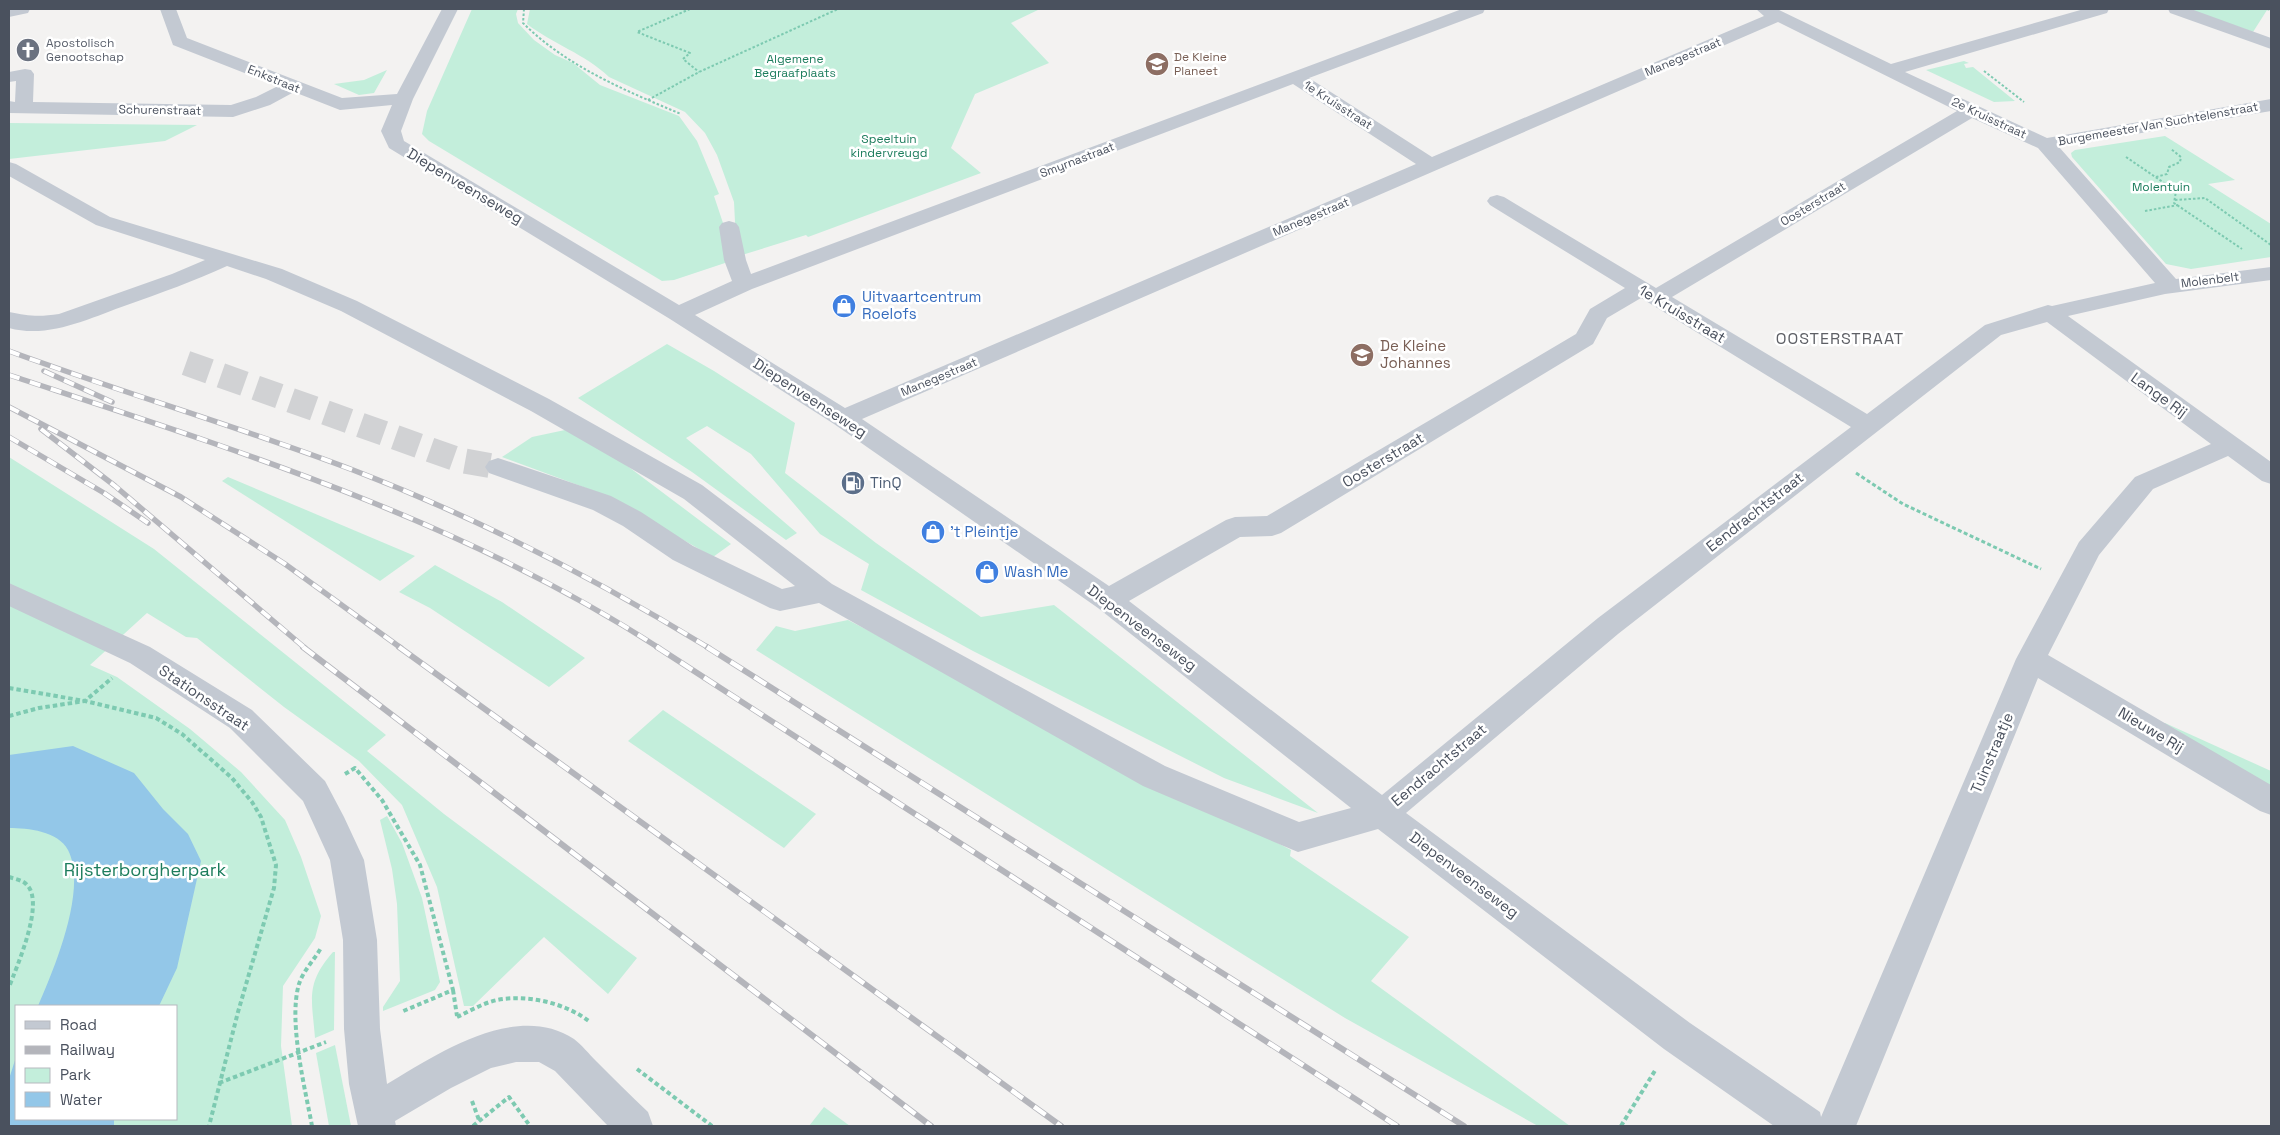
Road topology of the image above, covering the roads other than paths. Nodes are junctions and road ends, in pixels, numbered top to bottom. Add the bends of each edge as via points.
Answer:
1 (22, 9) edge
2 (168, 9) edge
3 (450, 9) edge
4 (1477, 9) edge
5 (2100, 9) edge
6 (2176, 9) edge
7 (1768, 11) edge
8 (9, 12) edge
9 (2271, 44) edge
10 (1891, 70) junction
11 (9, 77) edge
12 (1296, 78) junction
13 (292, 86) junction
14 (404, 99) junction
15 (2271, 105) edge
16 (16, 107) edge
17 (1971, 111) junction
18 (2045, 144) junction
19 (1431, 165) junction
20 (9, 168) edge
21 (1497, 201) dead end
22 (729, 227) dead end
23 (225, 259) junction
24 (2257, 267) edge
25 (744, 284) junction
26 (2168, 285) junction
27 (2271, 287) edge
28 (1648, 293) junction
29 (2048, 312) junction
30 (678, 314) junction
31 (9, 319) edge
32 (843, 418) junction
33 (1868, 426) junction
34 (2229, 446) junction
35 (498, 467) tunnel mouth
36 (2271, 475) edge
37 (822, 592) junction
38 (9, 594) edge
39 (1108, 600) junction
40 (2031, 659) junction
41 (2271, 801) edge
42 (1382, 814) junction
43 (375, 1120) edge
44 (634, 1126) edge
45 (1806, 1126) edge
46 (1837, 1126) edge

1 - 8 street
2 - 13 street, Enkstraat via 179,41
3 - 14 street, Diepenveenseweg
4 - 12 street, Smyrnastraat
5 - 10 street
6 - 9 street
7 - 10 street, 2e Kruisstraat
7 - 19 street, Manegestraat
10 - 17 street, 2e Kruisstraat
11 - 16 street, Schurenstraat via 24,74
12 - 19 street, 1e Kruisstraat
12 - 25 street, Smyrnastraat
13 - 14 street, Enkstraat via 340,104
13 - 16 street, Schurenstraat via 233,111
14 - 30 street, Diepenveenseweg via 392,131 396,144
15 - 18 street, Burgemeester Van Suchtelenstraat
17 - 18 street, 2e Kruisstraat
17 - 28 street, Oosterstraat
18 - 26 street, 2e Kruisstraat
19 - 32 street, Manegestraat
20 - 23 street via 103,221
21 - 28 street, 1e Kruisstraat
22 - 25 street via 735,260
23 - 31 street via 180,279 63,320 40,324 17,323
23 - 37 street via 274,274 349,306 540,405 693,492
24 - 26 street, Molenbelt
24 - 27 street, Molenbelt
25 - 30 street, Smyrnastraat
26 - 29 street, Eendrachtstraat
28 - 33 street, 1e Kruisstraat
28 - 39 street, Oosterstraat via 1598,314 1585,339 1272,526 1235,527
29 - 33 street, Eendrachtstraat via 1993,330
29 - 34 street, Lange Rij
30 - 32 street, Diepenveenseweg
32 - 39 street, Diepenveenseweg
33 - 42 street, Eendrachtstraat via 1608,626
34 - 36 street, Lange Rij
34 - 40 street, Tuinstraatje via 2144,483 2089,549
35 - 37 street via 602,503 683,553 780,600
37 - 42 street via 1154,776 1298,837
38 - 43 street, Stationsstraat via 140,655 241,719 314,792 347,860 360,940 362,1029
39 - 42 street, Diepenveenseweg
40 - 41 street, Nieuwe Rij
40 - 46 street, Tuinstraatje
42 - 45 street, Diepenveenseweg via 1677,1036
43 - 44 street via 464,1061 499,1046 520,1042 541,1043 559,1050

